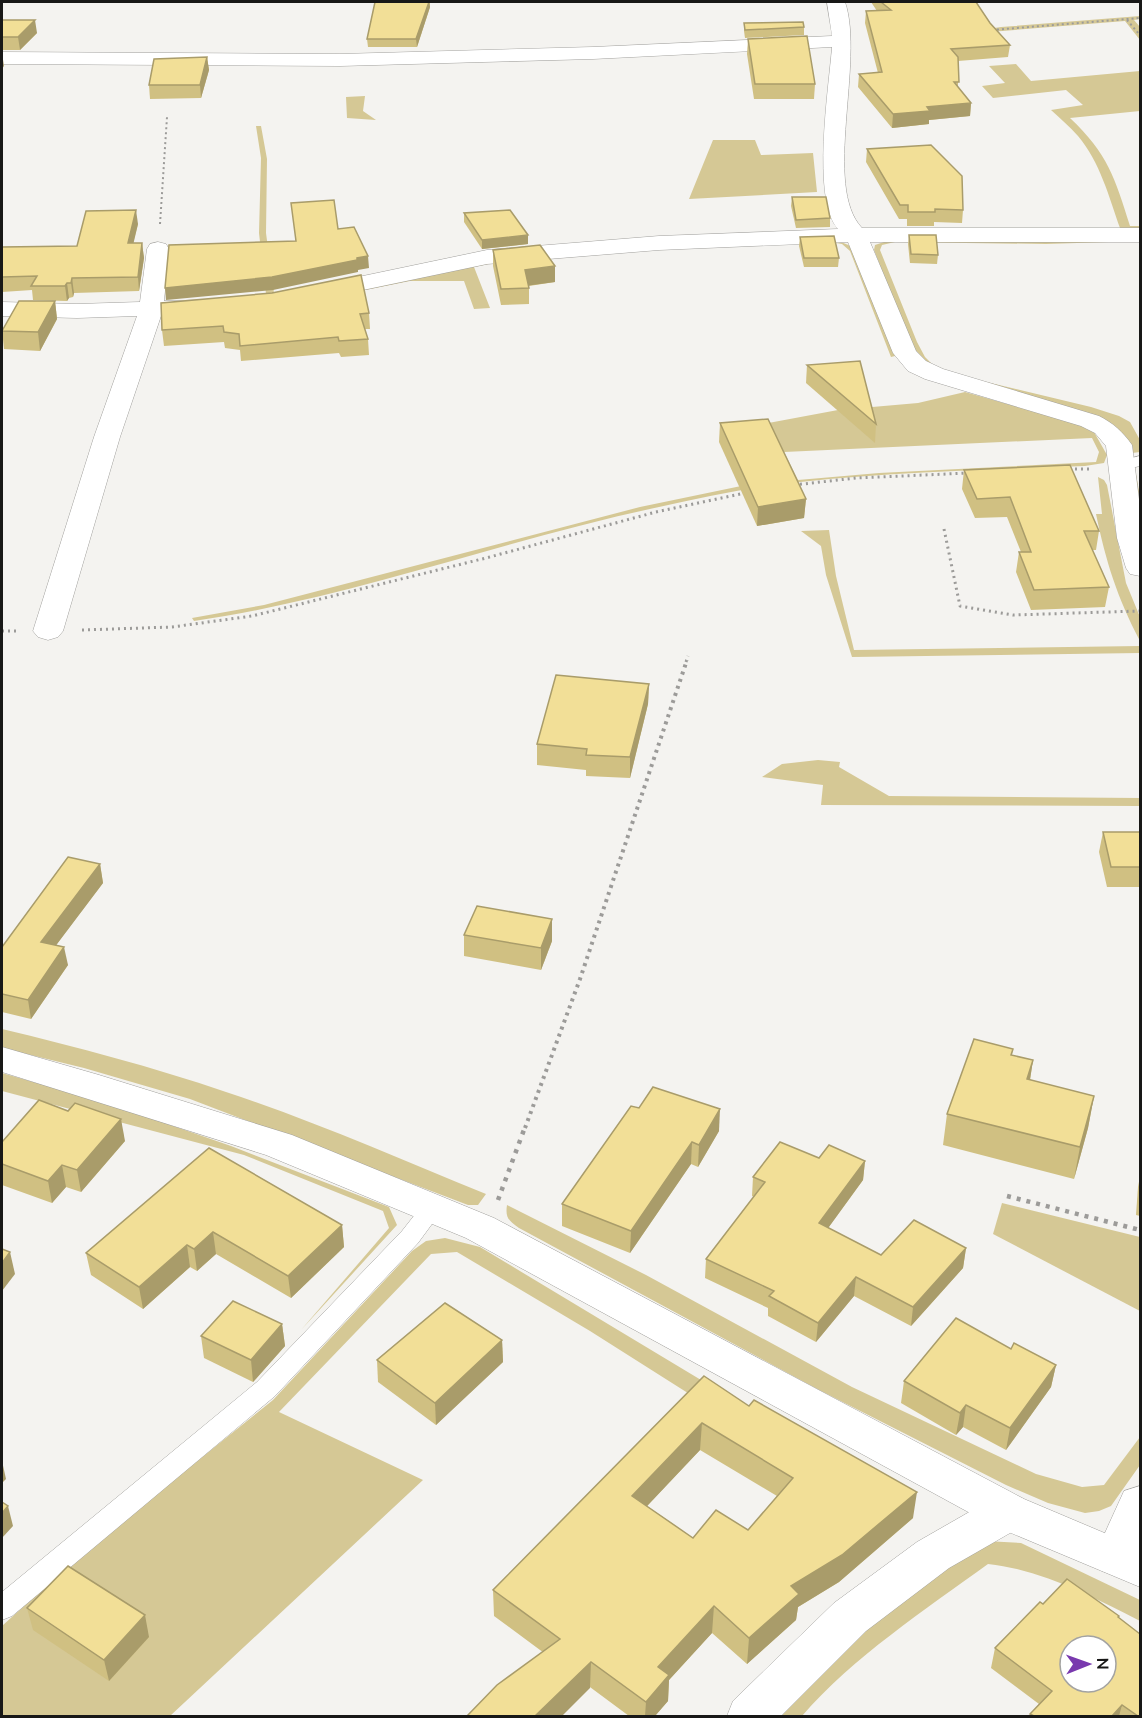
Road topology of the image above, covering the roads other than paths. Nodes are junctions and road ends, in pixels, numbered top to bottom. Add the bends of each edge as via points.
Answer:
1 (836, 2) edge
2 (842, 41) junction
3 (2, 58) edge
4 (856, 235) junction
5 (1140, 235) edge
6 (158, 249) road end
7 (300, 295) edge
8 (232, 304) edge
9 (2, 309) edge
10 (151, 309) junction
11 (1131, 463) edge
12 (1140, 568) edge
13 (48, 631) road end
14 (2, 1060) edge
15 (432, 1209) junction
16 (1140, 1504) edge
17 (1008, 1512) junction
18 (1128, 1562) edge
19 (2, 1608) edge
20 (750, 1716) edge

1 - 2 street
2 - 3 street via 340,60
2 - 4 street via 833,171 843,220
4 - 5 street
4 - 7 street via 539,251 446,264
4 - 11 street via 905,353 916,366 959,384 1090,421 1113,436
6 - 10 street
8 - 10 street
9 - 10 street
10 - 13 street
11 - 12 street via 1131,537
14 - 15 street via 279,1145
15 - 17 street via 480,1228
15 - 19 lane via 266,1389
16 - 18 street
17 - 18 street
17 - 20 street via 933,1555 850,1617

